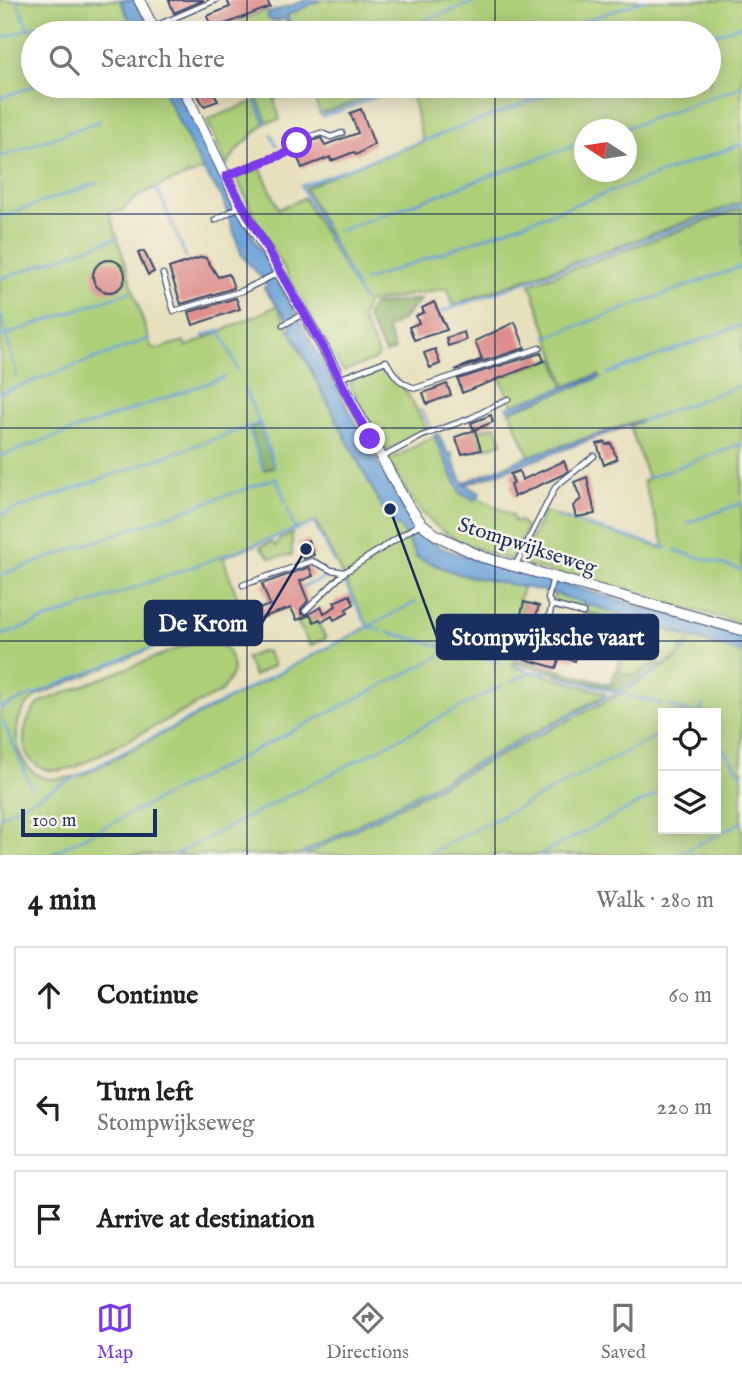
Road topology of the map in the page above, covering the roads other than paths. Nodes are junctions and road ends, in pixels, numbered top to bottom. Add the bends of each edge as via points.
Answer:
1 (139, 0) edge
2 (216, 0) edge
3 (150, 21) edge
4 (173, 21) edge
5 (188, 98) edge
6 (342, 133) dead end
7 (226, 176) junction
8 (239, 206) junction
9 (215, 220) dead end
10 (277, 273) junction
11 (163, 274) dead end
12 (302, 315) junction
13 (285, 324) dead end
14 (540, 348) dead end
15 (339, 379) junction
16 (508, 399) dead end
17 (594, 456) dead end
18 (380, 459) junction
19 (418, 524) junction
20 (515, 567) junction
21 (345, 572) junction
22 (552, 579) junction
23 (243, 585) dead end
24 (552, 605) junction
25 (305, 611) dead end
26 (583, 614) dead end
27 (742, 629) edge
28 (541, 650) dead end

1 - 3 street
2 - 4 lane
5 - 7 street, Stompwijkseweg
6 - 7 lane via 303,138 286,153
7 - 8 street, Stompwijkseweg
8 - 9 lane
8 - 10 street, Stompwijkseweg
10 - 11 lane via 174,311
10 - 12 street, Stompwijkseweg
12 - 13 lane
12 - 15 street, Stompwijkseweg
14 - 15 lane via 416,388 396,377 386,361
15 - 18 street, Stompwijkseweg
16 - 18 lane
17 - 20 lane via 556,486
18 - 19 street, Stompwijkseweg
19 - 20 street, Stompwijkseweg via 455,546
19 - 21 lane
20 - 22 street, Stompwijkseweg
21 - 23 lane via 312,561
21 - 25 lane
22 - 24 lane via 548,599
22 - 27 street, Stompwijkseweg
24 - 26 lane
24 - 28 lane

